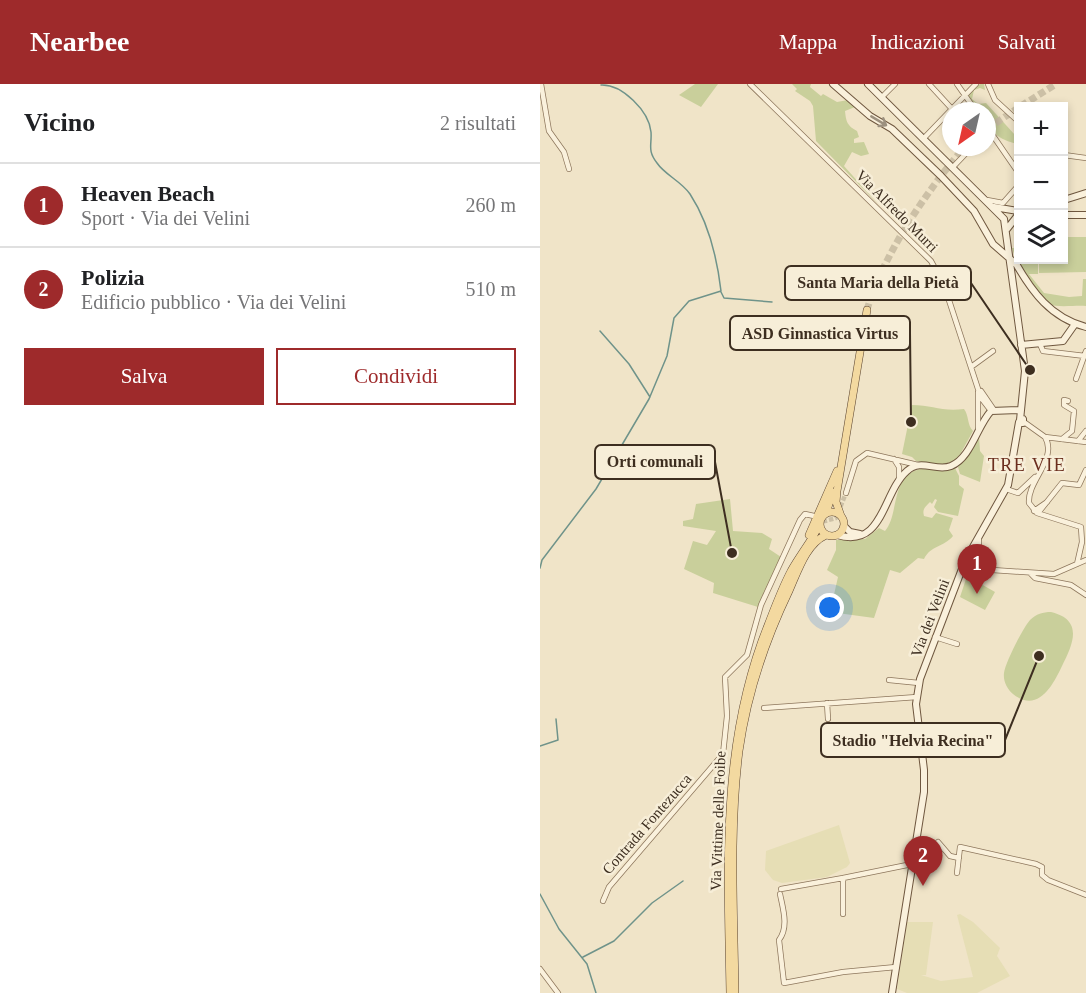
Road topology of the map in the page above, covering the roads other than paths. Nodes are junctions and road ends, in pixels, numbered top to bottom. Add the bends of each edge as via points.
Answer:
1 (541, 84) edge
2 (750, 84) edge
3 (833, 84) edge
4 (868, 84) edge
5 (895, 84) edge
6 (929, 84) edge
7 (957, 84) edge
8 (976, 84) edge
9 (988, 84) edge
10 (964, 95) junction
11 (882, 98) junction
12 (945, 102) edge
13 (958, 102) edge
14 (969, 102) edge
15 (1014, 117) edge
16 (942, 120) edge
17 (924, 138) junction
18 (996, 141) edge
19 (963, 156) edge
20 (1068, 156) edge
21 (1086, 158) edge
22 (952, 166) junction
23 (1014, 166) edge
24 (569, 169) dead end
25 (1014, 191) edge
26 (1086, 193) edge
27 (1068, 199) edge
28 (987, 200) junction
29 (994, 206) junction
30 (1014, 209) edge
31 (1068, 215) edge
32 (1086, 215) edge
33 (1014, 222) edge
34 (1007, 230) junction
35 (1008, 239) junction
36 (1008, 256) junction
37 (867, 310) tunnel mouth
38 (1075, 324) junction
39 (1086, 327) edge
40 (1040, 344) junction
41 (1021, 345) junction
42 (993, 351) dead end
43 (1086, 351) edge
44 (1085, 359) edge
45 (971, 367) junction
46 (1076, 379) dead end
47 (978, 387) junction
48 (1068, 401) dead end
49 (993, 410) junction
50 (1021, 411) junction
51 (1022, 424) junction
52 (978, 431) junction
53 (1086, 431) edge
54 (1045, 437) junction
55 (1062, 439) junction
56 (1078, 441) junction
57 (1086, 442) edge
58 (843, 458) junction
59 (894, 459) junction
60 (919, 465) junction
61 (1086, 470) edge
62 (1038, 473) junction
63 (898, 483) junction
64 (1006, 489) junction
65 (846, 493) tunnel mouth
66 (1036, 512) junction
67 (826, 513) junction
68 (814, 516) tunnel mouth
69 (841, 516) junction
70 (820, 524) junction
71 (844, 526) junction
72 (979, 532) junction
73 (866, 533) junction
74 (826, 535) junction
75 (837, 535) junction
76 (1084, 542) edge
77 (1086, 560) edge
78 (1077, 564) junction
79 (791, 571) junction
80 (1030, 573) junction
81 (1086, 595) edge
82 (935, 637) junction
83 (957, 644) dead end
84 (890, 680) dead end
85 (919, 683) junction
86 (917, 697) junction
87 (827, 703) junction
88 (764, 708) dead end
89 (828, 719) dead end
90 (938, 842) dead end
91 (959, 858) junction
92 (912, 864) junction
93 (957, 873) dead end
94 (843, 878) junction
95 (1086, 896) edge
96 (603, 901) dead end
97 (843, 915) dead end
98 (896, 967) junction
99 (540, 969) edge
100 (558, 993) edge
101 (730, 993) edge
102 (735, 993) edge
103 (892, 993) edge

1 - 24 street via 549,131 564,152
2 - 45 street, Via Alfredo Murri via 931,261 944,285
3 -> 36 street via 870,116 892,129 941,176
4 - 11 street
5 - 11 street
6 - 12 street
7 - 10 street
8 - 10 street
9 - 15 street via 995,100
10 - 13 street
10 - 14 street
11 - 17 street
16 - 17 street
17 - 22 street
18 - 23 street
19 - 22 street
20 - 21 street
22 - 28 street
25 - 28 street via 1003,203
26 - 27 street
28 - 29 street
29 - 30 street
29 - 34 street
31 - 32 street
33 - 34 street
34 - 35 street, Via dei Velini
35 - 36 street, Via dei Velini
35 - 36 street
36 - 38 street via 1038,298
36 - 41 street, Via dei Velini
37 - 58 main road
38 - 39 street
38 - 40 street via 1064,341
40 - 41 street
40 - 44 street via 1043,351
41 - 50 street, Via dei Velini via 1025,370
42 - 45 street
43 - 44 street
44 - 46 street
45 - 47 street, Via Alfredo Murri
47 - 49 street
47 - 52 street
48 - 55 street via 1064,400 1064,405 1074,411 1072,431
49 - 50 street
49 - 52 street
50 - 51 street, Via dei Velini
51 - 54 street
51 - 64 street, Via dei Velini
52 - 60 street via 954,465
53 - 56 street
54 - 55 street
54 - 62 street via 1048,449
55 - 56 street
56 - 57 street
58 - 67 main road
58 - 69 main road via 836,497
58 - 79 main road
59 - 60 street
59 - 63 street via 900,472
59 - 65 street via 867,453 860,456
60 - 63 street via 910,468
61 - 66 street via 1079,485 1062,483
62 - 64 street via 1018,493
62 - 66 street via 1028,498
63 - 73 street via 873,528
64 - 72 street, Via dei Velini
66 - 76 street via 1081,527
67 - 69 main road
67 - 70 main road
68 - 96 street, Contrada Fontezucca via 806,513 800,520 761,605 746,657 725,677 727,716 723,754 609,886
69 - 71 main road
70 - 74 main road
70 - 79 main road, Via Vittime delle Foibe
71 - 73 street via 850,532
71 - 75 main road
72 - 80 street via 978,569
72 - 82 street, Via dei Velini
73 - 75 street via 857,538
74 - 75 main road
74 - 102 main road, Via Vittime delle Foibe via 815,541 809,551 778,615 745,720 735,789
76 - 78 street
77 - 78 street
78 - 80 street via 1061,572
79 - 101 main road, Via Vittime delle Foibe via 749,681 733,751 729,813
80 - 81 street via 1035,578 1071,585
82 - 83 street
82 - 85 street, Via dei Velini
84 - 85 street
85 - 86 street, Via dei Velini
86 - 87 street
86 - 92 street, Via dei Velini via 924,788
87 - 88 street
87 - 89 street
90 - 91 street via 950,856
91 - 93 street
91 - 95 street via 960,847 1036,864 1048,880
92 - 94 street
92 - 98 street, Via dei Velini
94 - 97 street
94 - 98 street via 781,891 785,923 779,940 784,983
98 - 103 street, Via dei Velini
99 - 100 street

